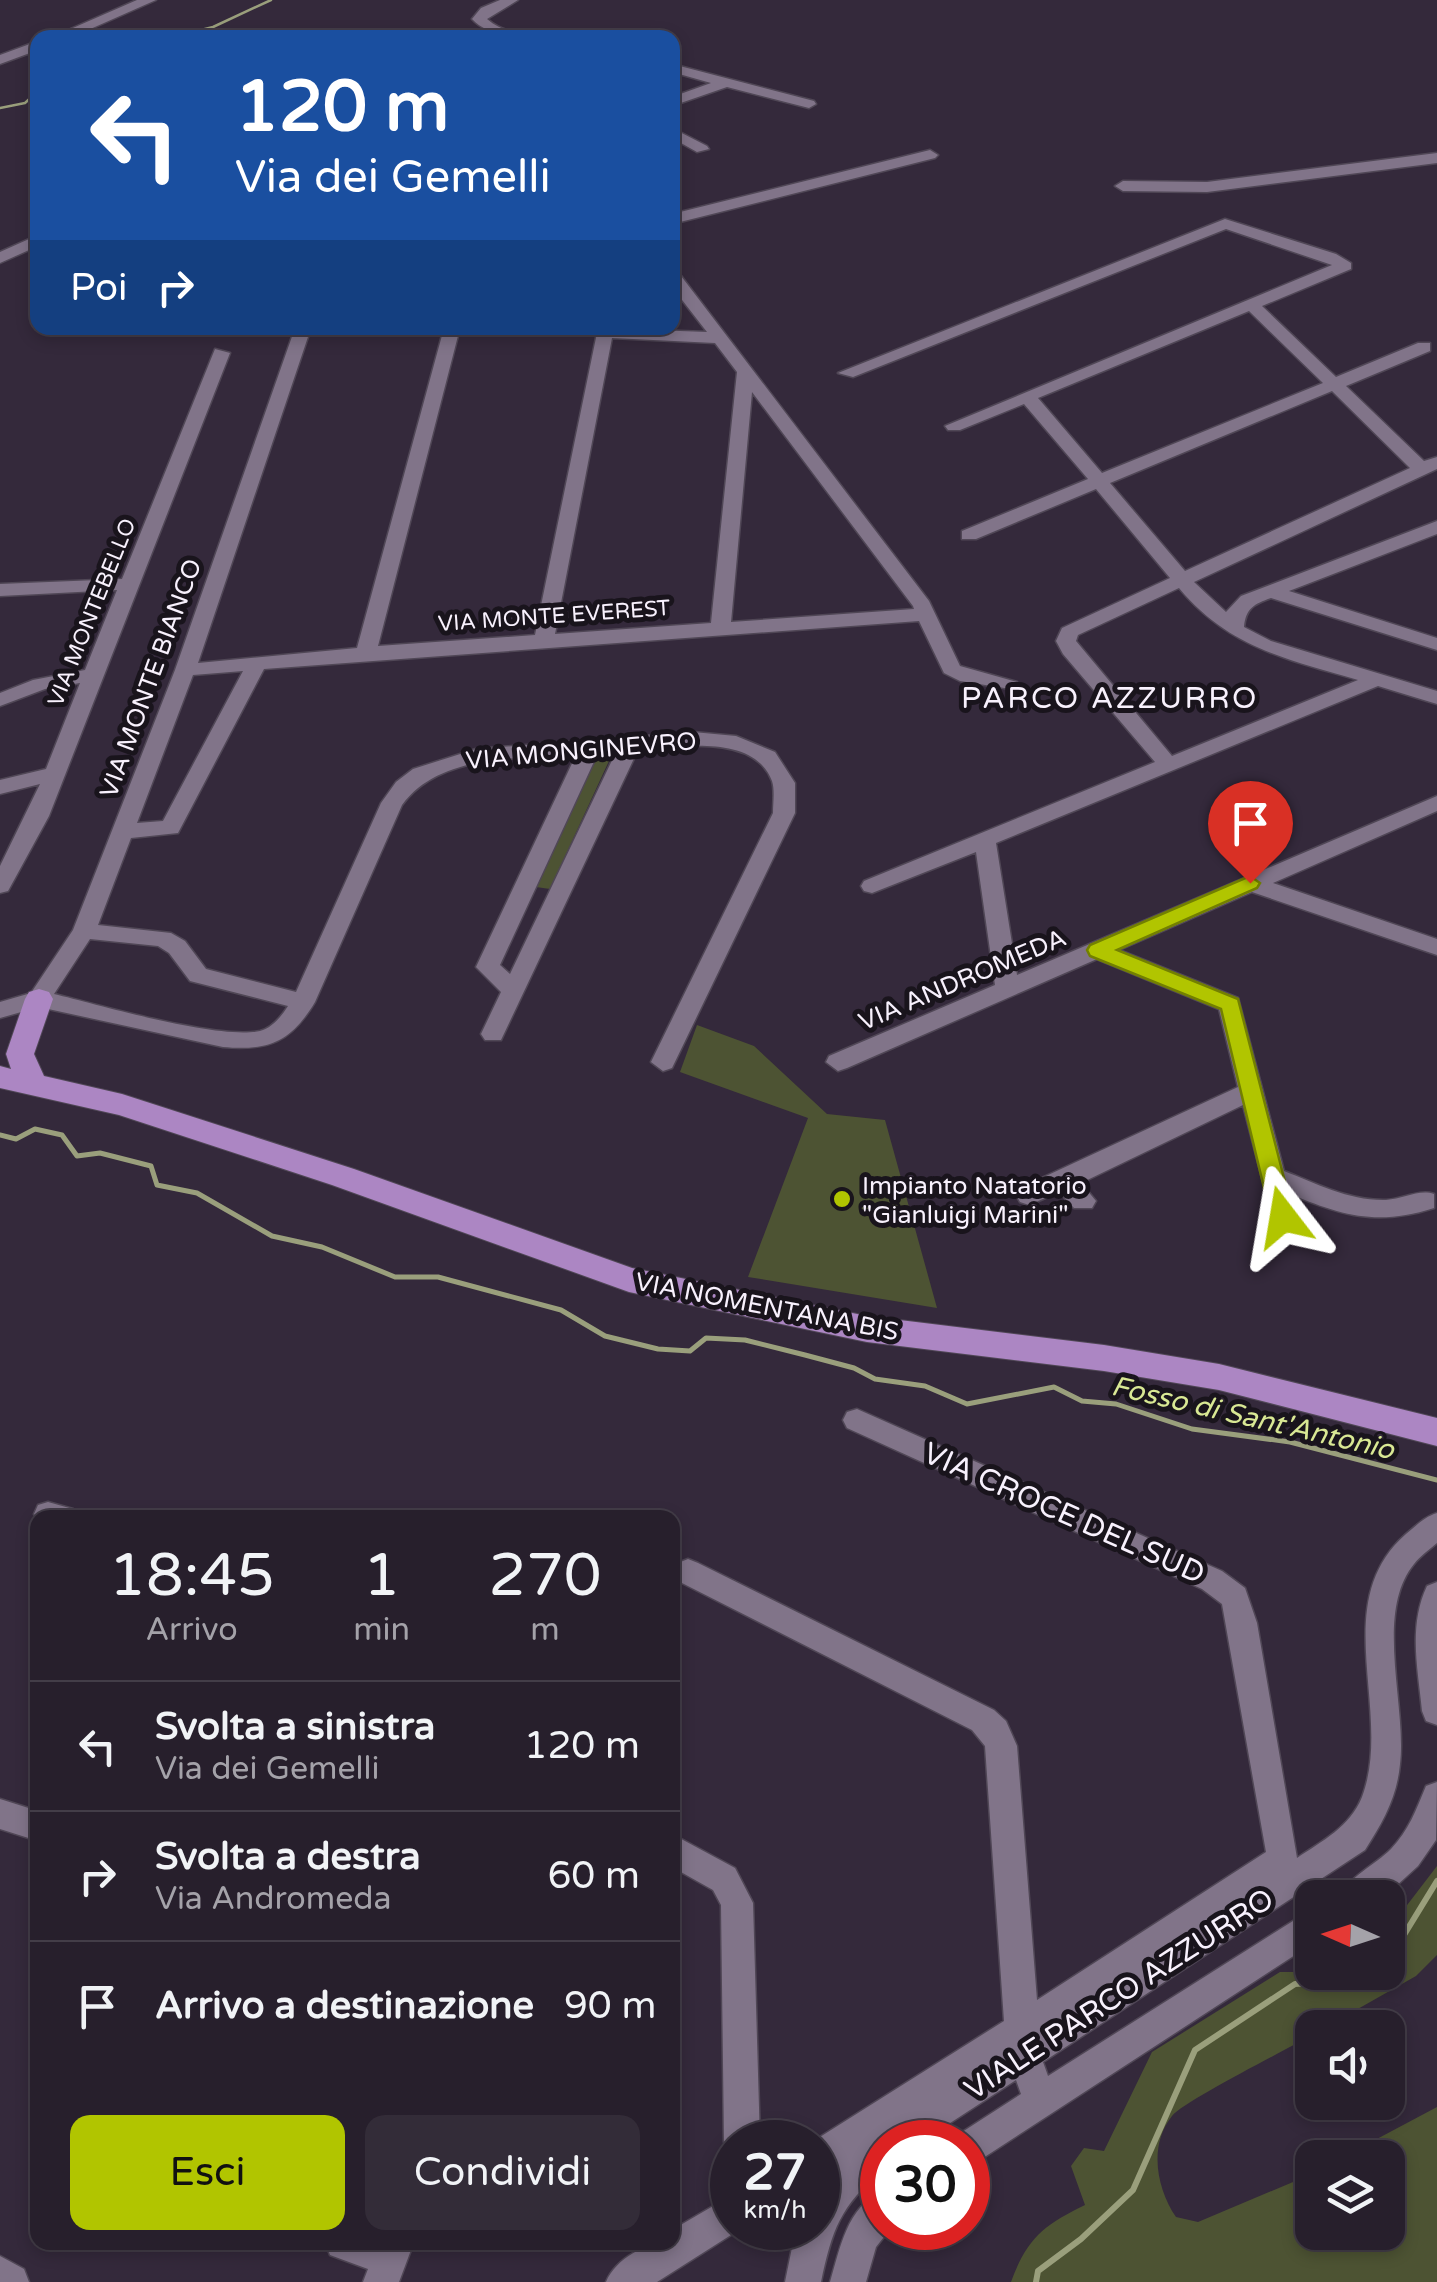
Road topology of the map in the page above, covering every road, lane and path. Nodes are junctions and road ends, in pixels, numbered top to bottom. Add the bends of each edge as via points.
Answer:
1 (149, 0) edge
2 (511, 0) edge
3 (77, 30) edge
4 (485, 30) edge
5 (30, 49) edge
6 (0, 60) edge
7 (680, 70) edge
8 (726, 82) junction
9 (680, 99) edge
10 (809, 104) dead end
11 (680, 137) edge
12 (702, 149) dead end
13 (930, 155) dead end
14 (1437, 158) edge
15 (1124, 186) dead end
16 (680, 217) edge
17 (30, 244) edge
18 (0, 258) edge
19 (680, 287) edge
20 (1253, 306) junction
21 (301, 335) edge
22 (450, 335) edge
23 (604, 335) edge
24 (676, 335) edge
25 (718, 338) junction
26 (1424, 347) dead end
27 (221, 353) dead end
28 (846, 373) dead end
29 (744, 374) junction
30 (1334, 384) junction
31 (1027, 396) junction
32 (954, 426) dead end
33 (1429, 466) edge
34 (1102, 482) junction
35 (1436, 528) edge
36 (969, 535) dead end
37 (1182, 577) junction
38 (130, 584) junction
39 (0, 590) edge
40 (1270, 591) junction
41 (1196, 596) junction
42 (1248, 600) junction
43 (928, 614) junction
44 (720, 629) junction
45 (1234, 630) junction
46 (544, 640) junction
47 (1437, 644) edge
48 (366, 653) junction
49 (257, 663) junction
50 (185, 670) junction
51 (94, 675) junction
52 (1376, 680) junction
53 (1010, 686) dead end
54 (1437, 698) edge
55 (0, 700) edge
56 (632, 743) junction
57 (591, 746) junction
58 (1168, 764) junction
59 (54, 774) junction
60 (0, 787) edge
61 (1437, 804) edge
62 (122, 831) junction
63 (985, 841) junction
64 (1250, 883) junction
65 (0, 886) edge
66 (872, 886) dead end
67 (84, 931) junction
68 (1437, 947) edge
69 (1098, 950) junction
70 (513, 990) junction
71 (1008, 990) junction
72 (39, 999) junction
73 (303, 1002) junction
74 (0, 1010) edge
75 (493, 1034) dead end
76 (12, 1043) edge
77 (664, 1062) dead end
78 (838, 1062) dead end
79 (0, 1077) edge
80 (32, 1084) junction
81 (1251, 1091) junction
82 (1272, 1176) junction
83 (1062, 1180) junction
84 (1028, 1196) dead end
85 (1083, 1200) dead end
86 (1425, 1201) dead end
87 (1283, 1217) dead end
88 (857, 1420) dead end
89 (1437, 1432) edge
90 (1437, 1525) edge
91 (688, 1572) dead end
92 (1437, 1595) edge
93 (1437, 1711) edge
94 (1437, 1797) edge
95 (0, 1814) edge
96 (30, 1823) edge
97 (680, 1854) edge
98 (1380, 1880) edge
99 (1295, 1936) edge
100 (1024, 2044) junction
101 (1041, 2101) junction
102 (741, 2120) edge
103 (921, 2120) edge
104 (990, 2134) edge
105 (840, 2147) edge
106 (860, 2167) edge
107 (840, 2186) edge
108 (710, 2227) edge
109 (860, 2241) edge
110 (680, 2246) edge
111 (362, 2250) edge
112 (674, 2250) edge
113 (809, 2250) edge
114 (389, 2261) edge
115 (0, 2274) edge
116 (11, 2282) edge
117 (624, 2282) edge
118 (802, 2282) edge
119 (848, 2282) edge

1 - 3 street
2 - 4 street via 482,14 477,28
5 - 6 street
7 - 8 street
8 - 9 street
8 - 10 street
11 - 12 street
13 - 16 street
14 - 15 street via 1207,187
17 - 18 street
19 - 25 street
20 - 28 street via 1344,269 1333,258 1225,224
20 - 30 street
20 - 31 street
21 - 50 street, VIA MONTE BIANCO
22 - 48 street
23 - 46 street
24 - 25 street
25 - 29 street
26 - 30 street
27 - 38 street, VIA MONTEBELLO
29 - 43 street
29 - 44 street
30 - 33 street
30 - 34 street
31 - 32 street
31 - 34 street
33 - 37 street
34 - 36 street
34 - 37 street
35 - 40 street
37 - 41 street
37 - 58 street via 1066,638
38 - 39 street
38 - 51 street, VIA MONTEBELLO
40 - 42 street
40 - 47 street
41 - 42 street
41 - 45 street
42 - 45 street via 1236,612
43 - 44 street, VIA MONTE EVEREST
43 - 53 street via 953,672
44 - 46 street, VIA MONTE EVEREST
45 - 52 street
46 - 48 street, VIA MONTE EVEREST
48 - 49 street, VIA MONTE EVEREST
49 - 50 street, VIA MONTE EVEREST
49 - 62 street via 170,828
50 - 62 street, VIA MONTE BIANCO
51 - 55 street via 46,682
51 - 59 street, VIA MONTEBELLO
52 - 54 street
52 - 58 street
56 - 57 street, VIA MONGINEVRO
56 - 70 street
56 - 77 street, VIA MONGINEVRO via 708,740 754,749 778,767 786,794 779,825
57 - 70 street via 488,967
57 - 73 street, VIA MONGINEVRO via 466,758 408,783 389,809
58 - 63 street
59 - 60 street
59 - 65 street, VIA MONTEBELLO
61 - 64 street, VIA ANDROMEDA
62 - 67 street, VIA MONTE BIANCO
63 - 66 street
63 - 71 street
64 - 68 street
64 - 69 street, VIA ANDROMEDA
67 - 72 street, VIA MONTE BIANCO
67 - 73 street via 159,938 198,974
69 - 71 street, VIA ANDROMEDA
69 - 81 street via 1230,1004
70 - 75 street
71 - 78 street, VIA ANDROMEDA
72 - 73 street, VIA MONGINEVRO via 252,1042 279,1033
72 - 74 street
72 - 76 main road
76 - 80 main road
79 - 80 main road, VIA NOMENTANA BIS
80 - 89 main road, VIA NOMENTANA BIS via 122,1104 629,1280 867,1329 1219,1377
81 - 82 street
81 - 83 street
82 - 86 street via 1372,1211 1395,1212
82 - 87 street
83 - 84 street
83 - 85 street
88 - 100 street, VIA CROCE DEL SUD via 1212,1580 1237,1602 1280,1860
90 - 100 street, VIALE PARCO AZZURRO via 1412,1543 1390,1592 1387,1621 1402,1752 1382,1813 1354,1839
91 - 100 street via 995,1731
92 - 93 street via 1429,1632
94 - 98 street via 1411,1852
95 - 96 street
97 - 102 street via 724,1879 736,1903
99 - 101 street, VIALE PARCO AZZURRO
100 - 101 street
100 - 103 street, VIALE PARCO AZZURRO
100 - 105 street
101 - 104 street, VIALE PARCO AZZURRO
106 - 107 street
108 - 110 street
109 - 119 street
111 - 114 street
112 - 117 street
113 - 118 street
115 - 116 street

